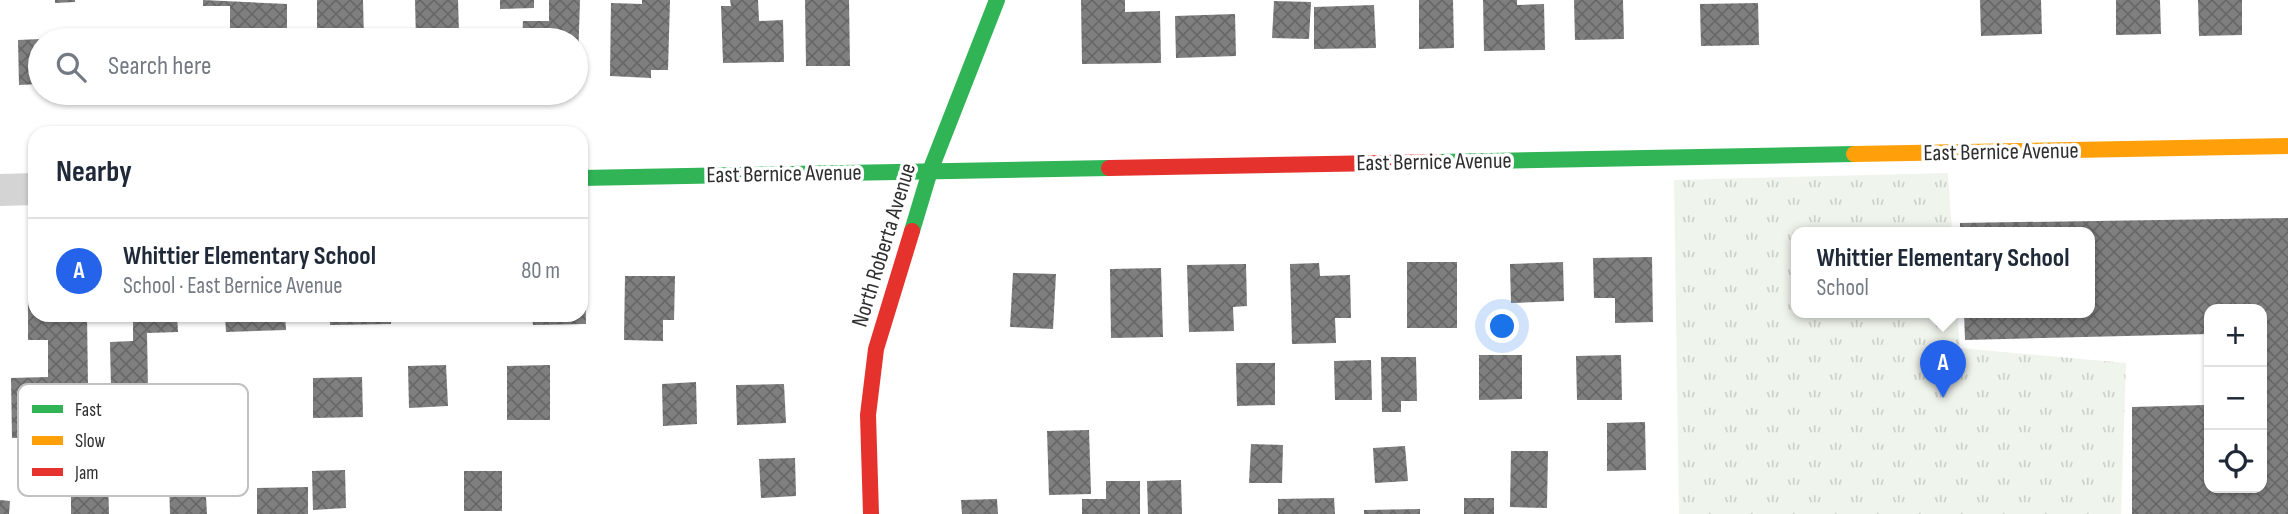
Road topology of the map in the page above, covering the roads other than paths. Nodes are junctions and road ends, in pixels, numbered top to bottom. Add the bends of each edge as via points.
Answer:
1 (997, 0) edge
2 (2288, 146) edge
3 (930, 171) junction
4 (588, 178) edge
5 (28, 189) edge
6 (0, 190) edge
7 (871, 514) edge

1 - 3 street, North Roberta Avenue
2 - 3 street, East Bernice Avenue
3 - 4 street, East Bernice Avenue
3 - 7 street, North Roberta Avenue via 876,349 868,415
5 - 6 street

